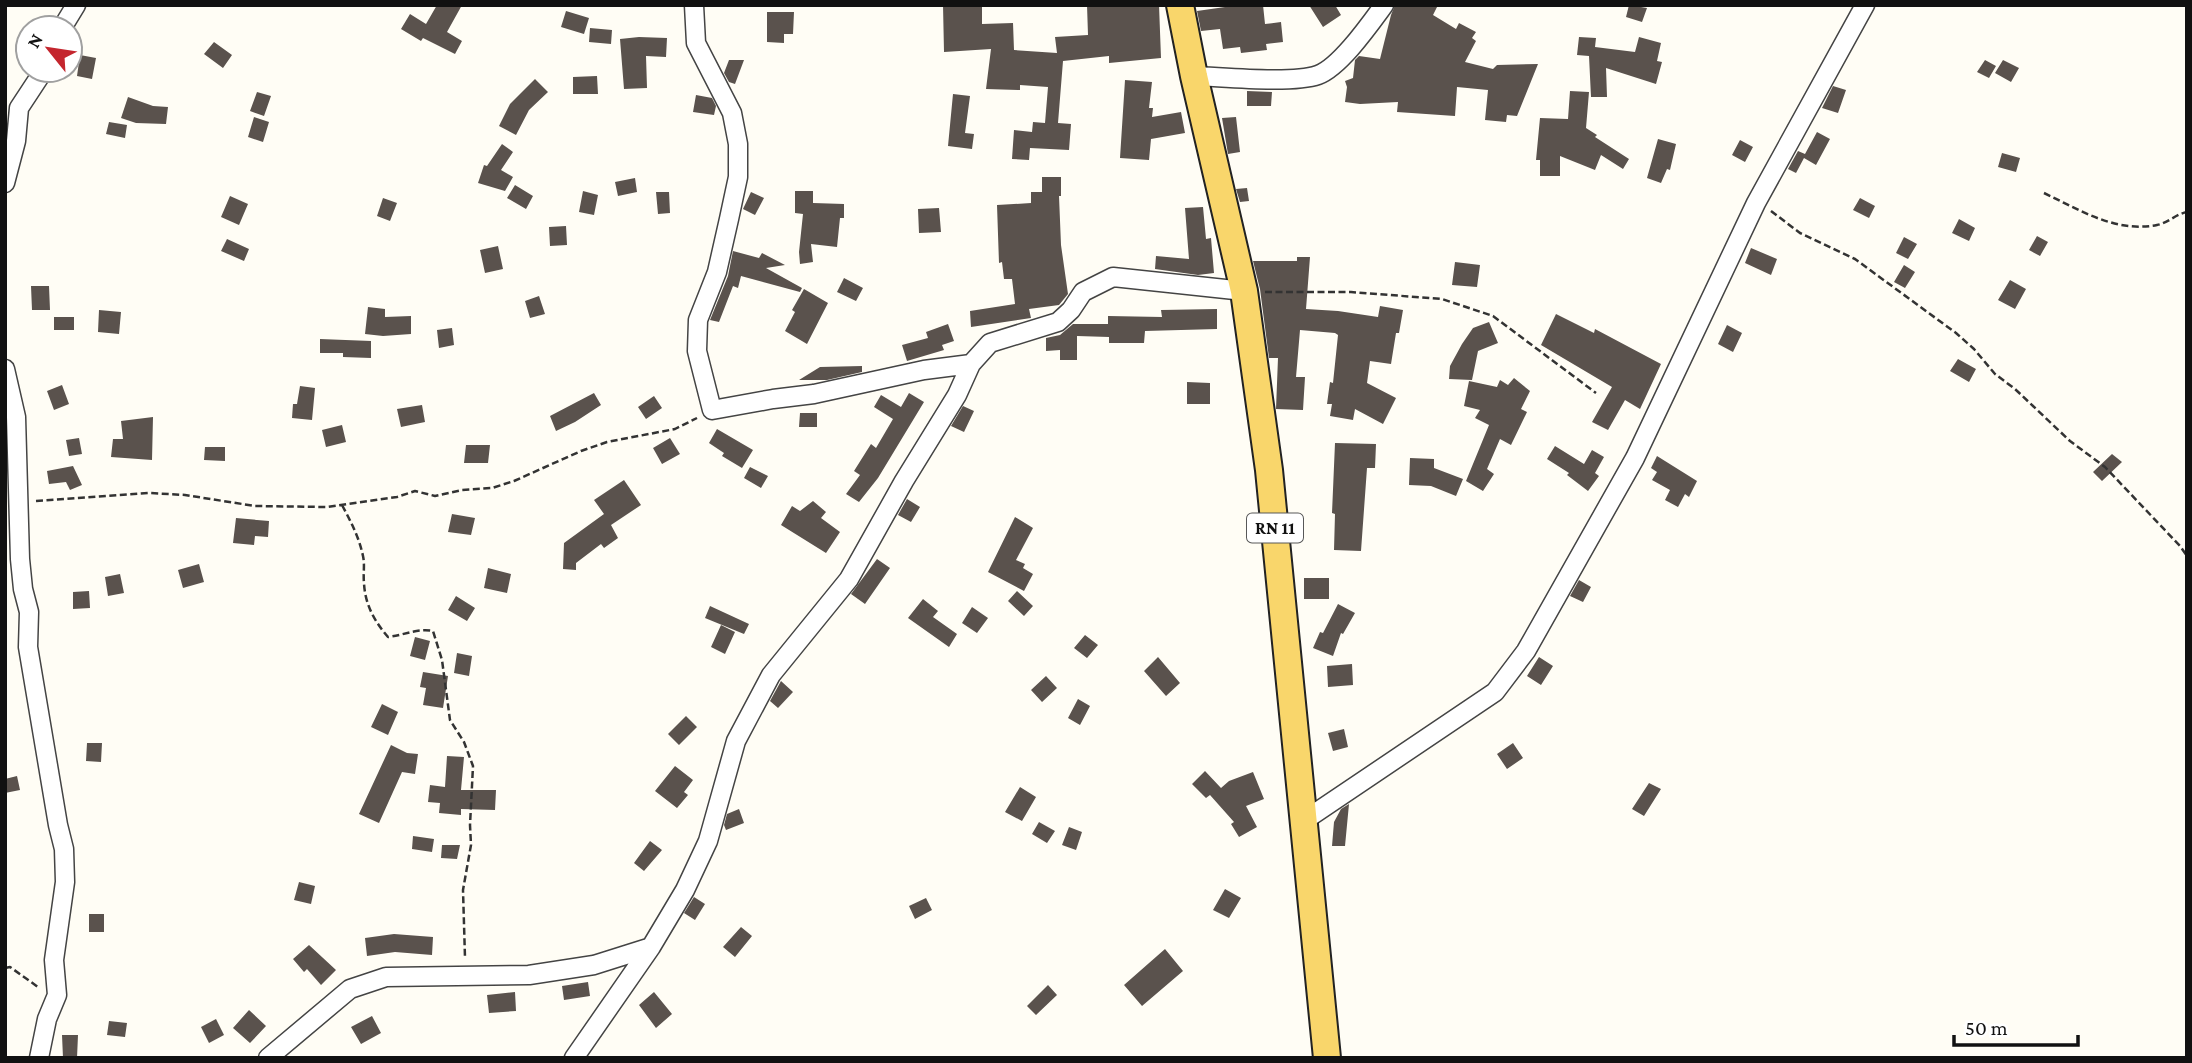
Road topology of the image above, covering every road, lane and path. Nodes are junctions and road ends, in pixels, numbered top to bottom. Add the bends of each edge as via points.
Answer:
1 (695, 5) edge
2 (1180, 5) edge
3 (1384, 5) edge
4 (1865, 5) edge
5 (1194, 76) junction
6 (35, 84) edge
7 (5, 183) edge
8 (2044, 193) dead end
9 (1756, 204) junction
10 (2187, 212) edge
11 (1244, 291) junction
12 (971, 364) junction
13 (5, 369) edge
14 (1596, 393) dead end
15 (712, 410) junction
16 (20, 500) junction
17 (342, 505) junction
18 (2187, 556) edge
19 (1305, 820) junction
20 (651, 947) junction
21 (5, 968) edge
22 (457, 977) junction
23 (57, 995) junction
24 (39, 1058) edge
25 (268, 1058) edge
26 (574, 1058) edge
27 (1327, 1058) edge

1 - 15 street via 696,43 732,113 738,144 738,177 717,272 698,320 697,351
2 - 5 main road, RN 11
3 - 5 street via 1343,56 1319,75 1293,79
4 - 9 street
5 - 11 main road, RN 11
6 - 7 street via 19,108
8 - 10 path via 2112,225 2160,225
9 - 18 path via 1800,233 1856,259 1956,333 1995,374 2105,467
9 - 19 street via 1635,458 1526,651 1495,692
11 - 12 street via 1113,276 1083,292 1058,322 990,343
11 - 14 path via 1442,299 1493,316
11 - 19 main road, RN 11 via 1269,470
12 - 15 street
12 - 20 street via 849,579 771,675 736,741 708,841
13 - 16 street via 16,417
15 - 17 path via 675,429 607,442 492,488 435,496 415,491
16 - 17 path via 48,502 149,493 255,506
16 - 23 street via 28,646 64,849 65,882 54,960
17 - 22 path via 359,541 365,597 379,627 388,637 420,629 433,631 450,720 473,766 471,845 463,890 464,958
19 - 27 main road, RN 11
20 - 22 street via 594,965 529,975
20 - 26 street
21 - 23 path
22 - 25 street via 386,977 350,989
23 - 24 street

